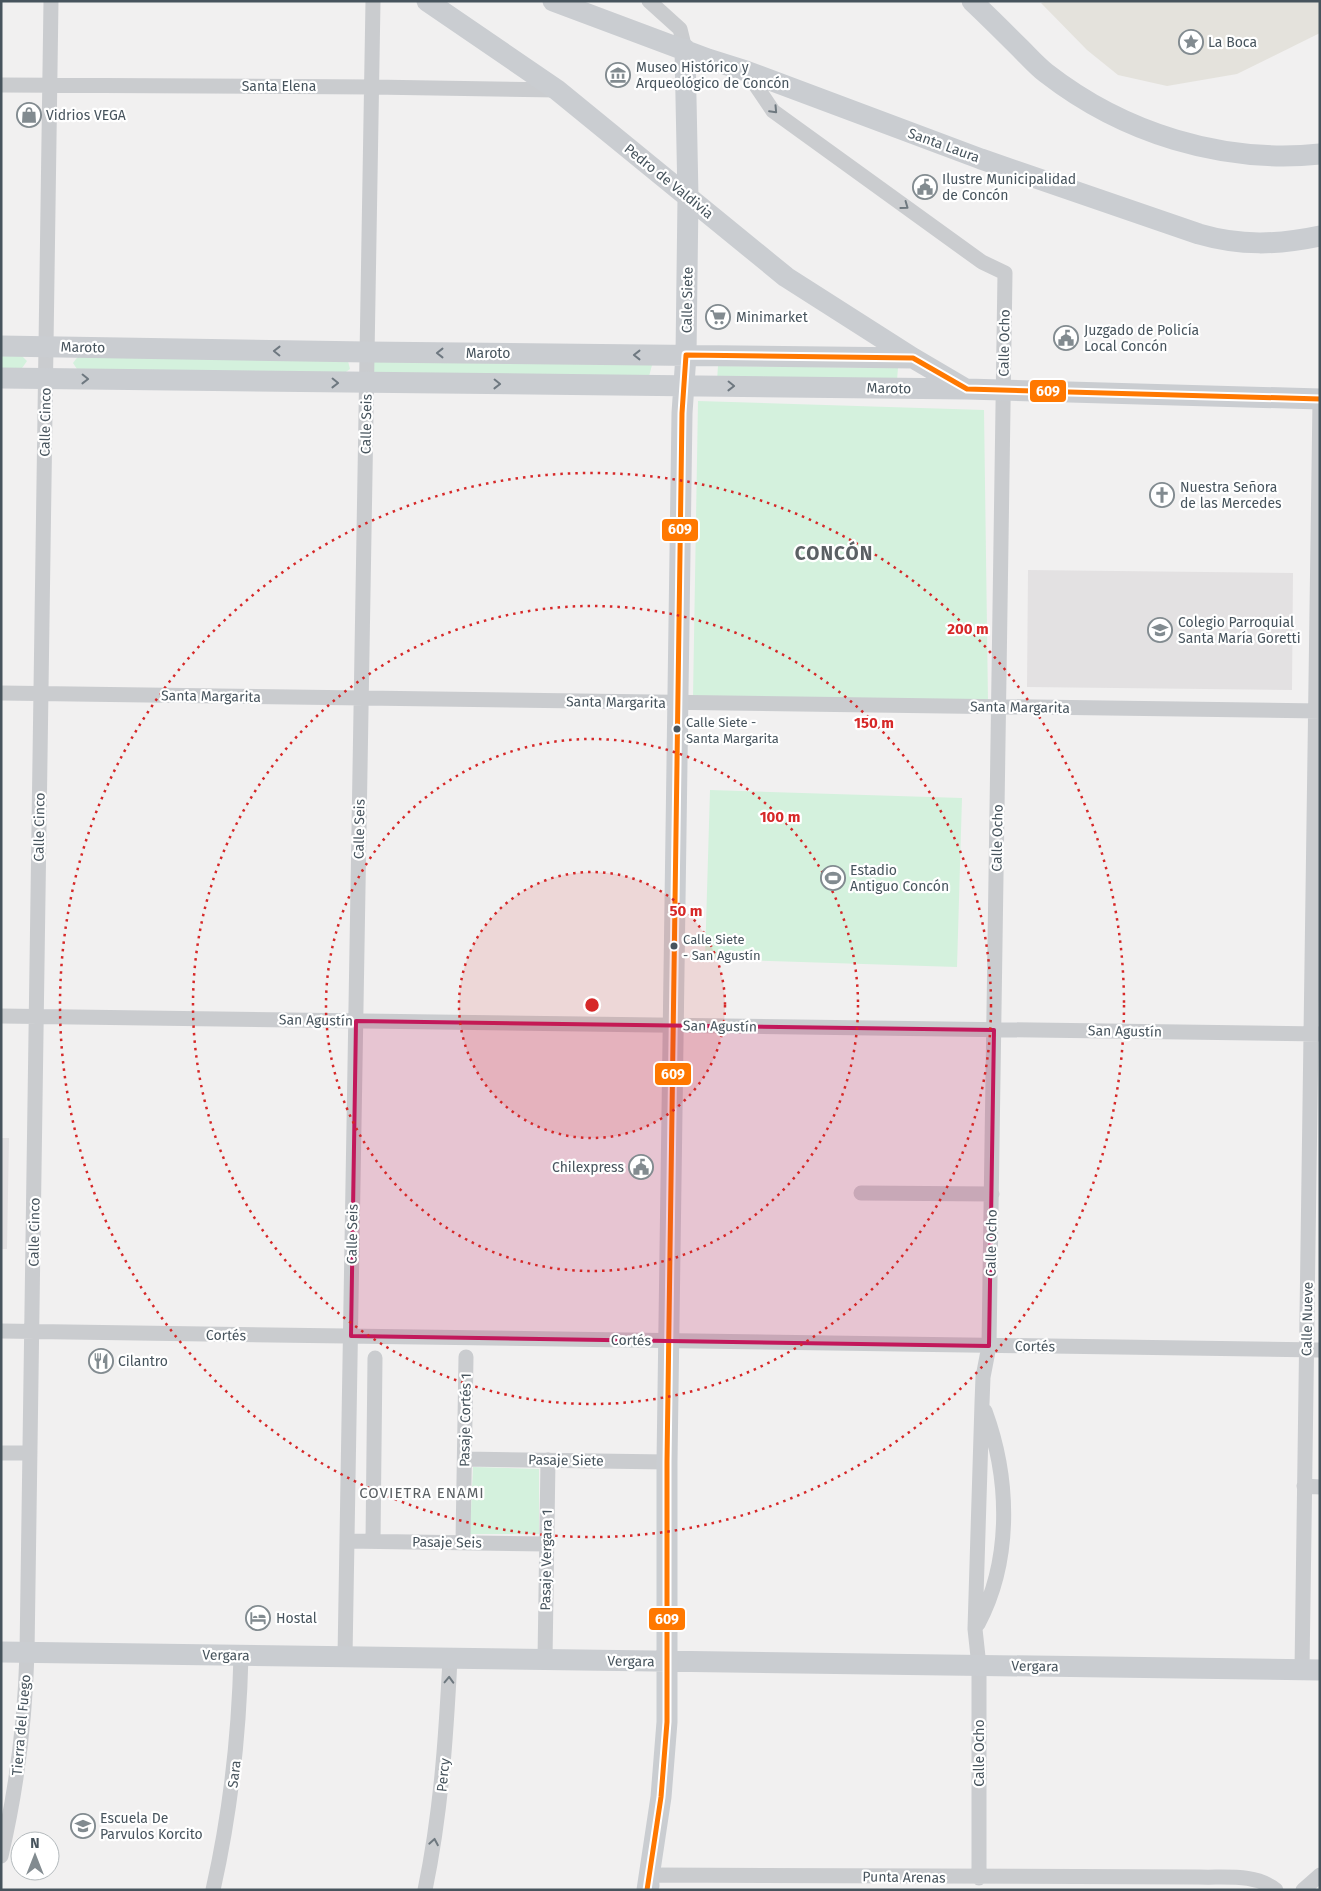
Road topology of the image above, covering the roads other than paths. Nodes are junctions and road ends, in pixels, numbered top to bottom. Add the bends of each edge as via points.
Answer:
1 (51, 1) edge
2 (373, 1) edge
3 (427, 1) edge
4 (553, 1) edge
5 (649, 1) edge
6 (972, 1) edge
7 (685, 49) junction
8 (746, 70) junction
9 (1, 85) edge
10 (50, 86) junction
11 (372, 87) junction
12 (557, 90) junction
13 (1320, 154) edge
14 (688, 197) junction
15 (1320, 236) edge
16 (1, 346) edge
17 (46, 347) junction
18 (367, 352) junction
19 (686, 355) junction
20 (913, 358) junction
21 (1, 378) edge
22 (46, 379) junction
23 (367, 383) junction
24 (683, 386) junction
25 (967, 389) junction
26 (1003, 390) junction
27 (1320, 399) edge
28 (1, 693) edge
29 (41, 693) junction
30 (362, 698) junction
31 (678, 702) junction
32 (998, 707) junction
33 (1317, 711) edge
34 (1, 1016) edge
35 (37, 1016) junction
36 (356, 1021) junction
37 (673, 1025) junction
38 (994, 1030) junction
39 (1315, 1034) edge
40 (861, 1192) dead end
41 (992, 1194) junction
42 (1, 1332) edge
43 (32, 1332) junction
44 (351, 1336) junction
45 (669, 1341) junction
46 (989, 1346) junction
47 (1313, 1350) edge
48 (466, 1357) dead end
49 (375, 1358) dead end
50 (982, 1403) junction
51 (1, 1453) edge
52 (30, 1453) junction
53 (464, 1459) junction
54 (548, 1460) junction
55 (667, 1462) junction
56 (1304, 1486) junction
57 (1320, 1487) edge
58 (347, 1541) junction
59 (373, 1541) junction
60 (463, 1542) junction
61 (547, 1544) junction
62 (975, 1629) junction
63 (1, 1652) edge
64 (28, 1653) junction
65 (241, 1656) junction
66 (345, 1657) junction
67 (450, 1659) junction
68 (545, 1660) junction
69 (667, 1661) junction
70 (979, 1666) junction
71 (1311, 1670) edge
72 (1, 1856) edge
73 (1320, 1875) edge
74 (979, 1878) junction
75 (1044, 1884) edge
76 (650, 1885) edge
77 (213, 1890) edge
78 (425, 1890) edge
79 (1276, 1890) edge
80 (1303, 1890) edge

1 - 10 street, Calle Cinco
2 - 11 street, Calle Seis
3 - 12 street, Pedro de Valdivia
4 - 7 street, Santa Laura
5 - 7 street via 680,29
6 - 13 street via 1045,72 1120,118 1179,141 1213,150 1278,157
7 - 8 street, Santa Laura
7 - 14 street, Calle Siete
8 - 15 street, Santa Laura via 982,159 1213,238 1268,244
8 -> 26 street, Calle Ocho via 773,111 982,262 1005,273
9 - 10 street, Santa Elena
10 - 11 street, Santa Elena
10 - 17 street, Calle Cinco
11 - 12 street, Santa Elena
11 - 18 street, Calle Seis
12 - 14 street, Pedro de Valdivia
14 - 19 street, Calle Siete
14 - 20 street, Pedro de Valdivia via 786,277
16 - 17 street, Maroto
18 -> 17 street, Maroto
17 - 22 street, Calle Cinco
19 -> 18 street, Maroto
18 - 23 street, Calle Seis
19 - 20 street, Maroto
19 - 24 street, Calle Siete
20 - 25 street, Maroto
21 - 22 street, Maroto
22 -> 23 street, Maroto
22 - 29 street, Calle Cinco
23 -> 24 street, Maroto
23 - 30 street, Calle Seis
24 -> 25 street, Maroto
24 - 31 street, Calle Siete
25 - 26 street, Maroto
26 - 27 street, Maroto
26 - 32 street, Calle Ocho
27 - 33 street, Calle Nueve
28 - 29 street, Santa Margarita
29 - 30 street, Santa Margarita
29 - 35 street, Calle Cinco
30 - 31 street, Santa Margarita
30 - 36 street, Calle Seis
31 - 32 street, Santa Margarita
31 - 37 street, Calle Siete
32 - 33 street, Santa Margarita
32 - 38 street, Calle Ocho
33 - 39 street, Calle Nueve
34 - 35 street, San Agustín
35 - 36 street, San Agustín
35 - 43 street, Calle Cinco
36 - 37 street, San Agustín
36 - 44 street, Calle Seis
37 - 38 street, San Agustín
37 - 45 street, Calle Siete
38 - 39 street, San Agustín
38 - 41 street, Calle Ocho
39 - 47 street, Calle Nueve
40 - 41 street
41 - 46 street, Calle Ocho
42 - 43 street, Cortés
43 - 44 street, Cortés
43 - 52 street, Calle Cinco
44 - 45 street, Cortés
44 - 58 street, Calle Seis
45 - 46 street, Cortés
45 - 55 street, Calle Siete
46 - 47 street, Cortés
46 - 50 street, Calle Ocho
47 - 56 street, Calle Nueve
48 - 53 street, Pasaje Cortés 1
49 - 59 street
50 - 62 street, Calle Ocho
50 - 62 street, Calle Ocho via 999,1463 1003,1524 997,1577
51 - 52 street
52 - 64 street, Calle Cinco
53 - 54 street, Pasaje Siete
53 - 60 street, Pasaje Cortés 1
54 - 55 street, Pasaje Siete
54 - 61 street, Pasaje Vergara 1
55 - 69 street, Calle Siete
56 - 57 street
56 - 71 street, Calle Nueve
58 - 59 street, Pasaje Seis
58 - 66 street, Calle Seis
59 - 60 street, Pasaje Seis
60 - 61 street, Pasaje Seis
61 - 68 street, Pasaje Vergara 1
62 - 70 street, Calle Ocho
63 - 64 street, Vergara
64 - 65 street, Vergara
64 - 72 street, Tierra del Fuego via 22,1739
65 - 66 street, Vergara
65 - 77 street, Sara via 236,1755
66 - 67 street, Vergara
67 - 68 street, Vergara
78 -> 67 street, Percy via 438,1821
68 - 69 street, Vergara
69 - 70 street, Vergara
69 - 76 street, Calle Siete via 665,1757
70 - 71 street, Vergara
70 - 74 street, Calle Ocho
73 - 80 street
74 - 75 street, Punta Arenas
74 - 76 street, Punta Arenas
75 - 79 street, Punta Arenas via 1251,1879

